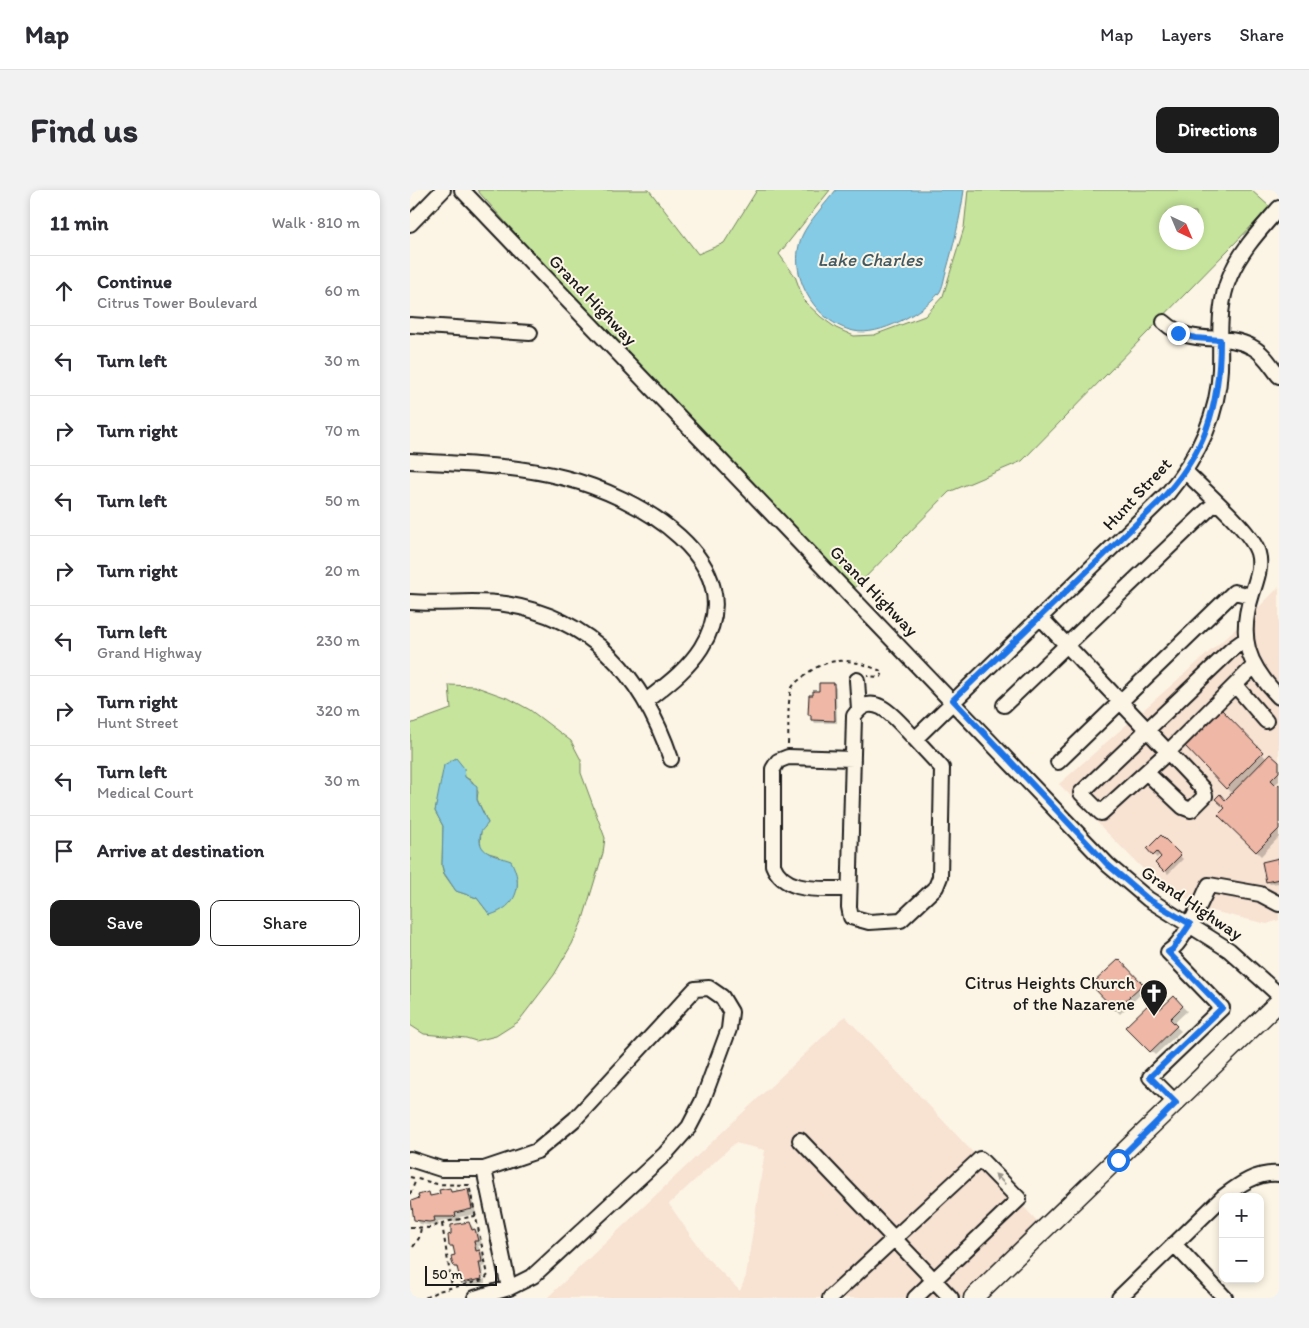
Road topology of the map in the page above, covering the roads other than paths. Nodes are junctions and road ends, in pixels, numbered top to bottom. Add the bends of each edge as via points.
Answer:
1 (443, 190) edge
2 (462, 190) edge
3 (1279, 208) edge
4 (410, 224) edge
5 (1164, 322) dead end
6 (410, 325) edge
7 (530, 333) dead end
8 (1220, 340) junction
9 (1279, 376) edge
10 (410, 461) edge
11 (1185, 471) junction
12 (1216, 502) junction
13 (1251, 596) junction
14 (410, 602) edge
15 (1040, 617) junction
16 (1246, 639) junction
17 (1066, 646) junction
18 (1254, 666) junction
19 (860, 678) road end
20 (1235, 685) junction
21 (1279, 697) edge
22 (953, 700) junction
23 (646, 702) junction
24 (1120, 702) junction
25 (1004, 705) dead end
26 (859, 709) junction
27 (1266, 720) dead end
28 (1148, 731) junction
29 (915, 739) junction
30 (1168, 752) junction
31 (671, 759) dead end
32 (853, 759) junction
33 (1058, 762) dead end
34 (1146, 772) junction
35 (849, 889) junction
36 (1279, 904) edge
37 (1190, 924) junction
38 (1279, 995) edge
39 (1279, 1002) edge
40 (1176, 1103) junction
41 (800, 1140) dead end
42 (410, 1159) edge
43 (484, 1169) junction
44 (1279, 1174) edge
45 (1229, 1193) edge
46 (1219, 1201) edge
47 (894, 1238) junction
48 (1174, 1244) junction
49 (934, 1280) junction
50 (509, 1288) junction
51 (475, 1298) edge
52 (830, 1298) edge
53 (915, 1298) edge
54 (951, 1298) edge
55 (973, 1298) edge
56 (1119, 1298) edge
57 (1224, 1298) edge

1 - 4 street
2 - 22 street, Grand Highway
3 - 8 street, Hunt Street via 1249,244 1230,276 1221,309
5 - 8 street via 1186,336
6 - 7 street
8 - 9 street via 1252,347
8 - 11 street, Hunt Street via 1213,413
10 - 23 street via 482,465 566,478 646,512 686,542 704,564 714,596 713,617 702,647 692,660
11 - 12 street
11 - 15 street, Hunt Street via 1163,498
12 - 13 street via 1250,538 1258,553 1259,570
12 - 17 street
13 - 16 street via 1245,620
13 - 24 street via 1234,592
14 - 23 street via 499,603 549,616 606,651 622,667
15 - 17 street
15 - 22 street, Hunt Street
16 - 18 street
16 - 28 street
17 - 24 street
17 - 25 street
18 - 20 street
18 - 21 street
19 - 26 street
20 - 27 street
20 - 30 street
22 - 29 street, Hunt Street
22 - 37 street, Grand Highway via 1108,865 1148,899
23 - 31 street
24 - 28 street
24 - 33 street
26 - 29 street via 866,704 885,708
26 - 32 street via 854,716
28 - 30 street
28 - 34 street via 1081,792 1101,813
29 - 35 street via 942,768 938,883 905,918 896,922 869,922 851,917
30 - 34 street
30 - 34 street via 1203,789 1205,796 1199,804 1191,810 1184,807
32 - 35 street
32 - 35 street via 788,757 778,761 773,769 773,865 776,872 796,887
36 - 37 street via 1260,894 1210,885
37 - 38 street, Grand Highway via 1229,950
37 - 40 street via 1168,952 1222,1008 1150,1077
39 - 40 main road
40 - 55 main road
41 - 47 street
42 - 43 street via 442,1169
43 - 50 street
43 - 50 street via 537,1150 567,1125 695,989 709,988 722,997 731,1012 729,1029 702,1102 689,1127 665,1154 533,1276
44 - 45 street via 1253,1178
46 - 48 street
47 - 49 street
49 -> 47 street via 1019,1199 980,1159
47 - 52 street
48 - 56 street
48 - 57 street
49 - 53 street
49 - 54 street
50 - 51 street

